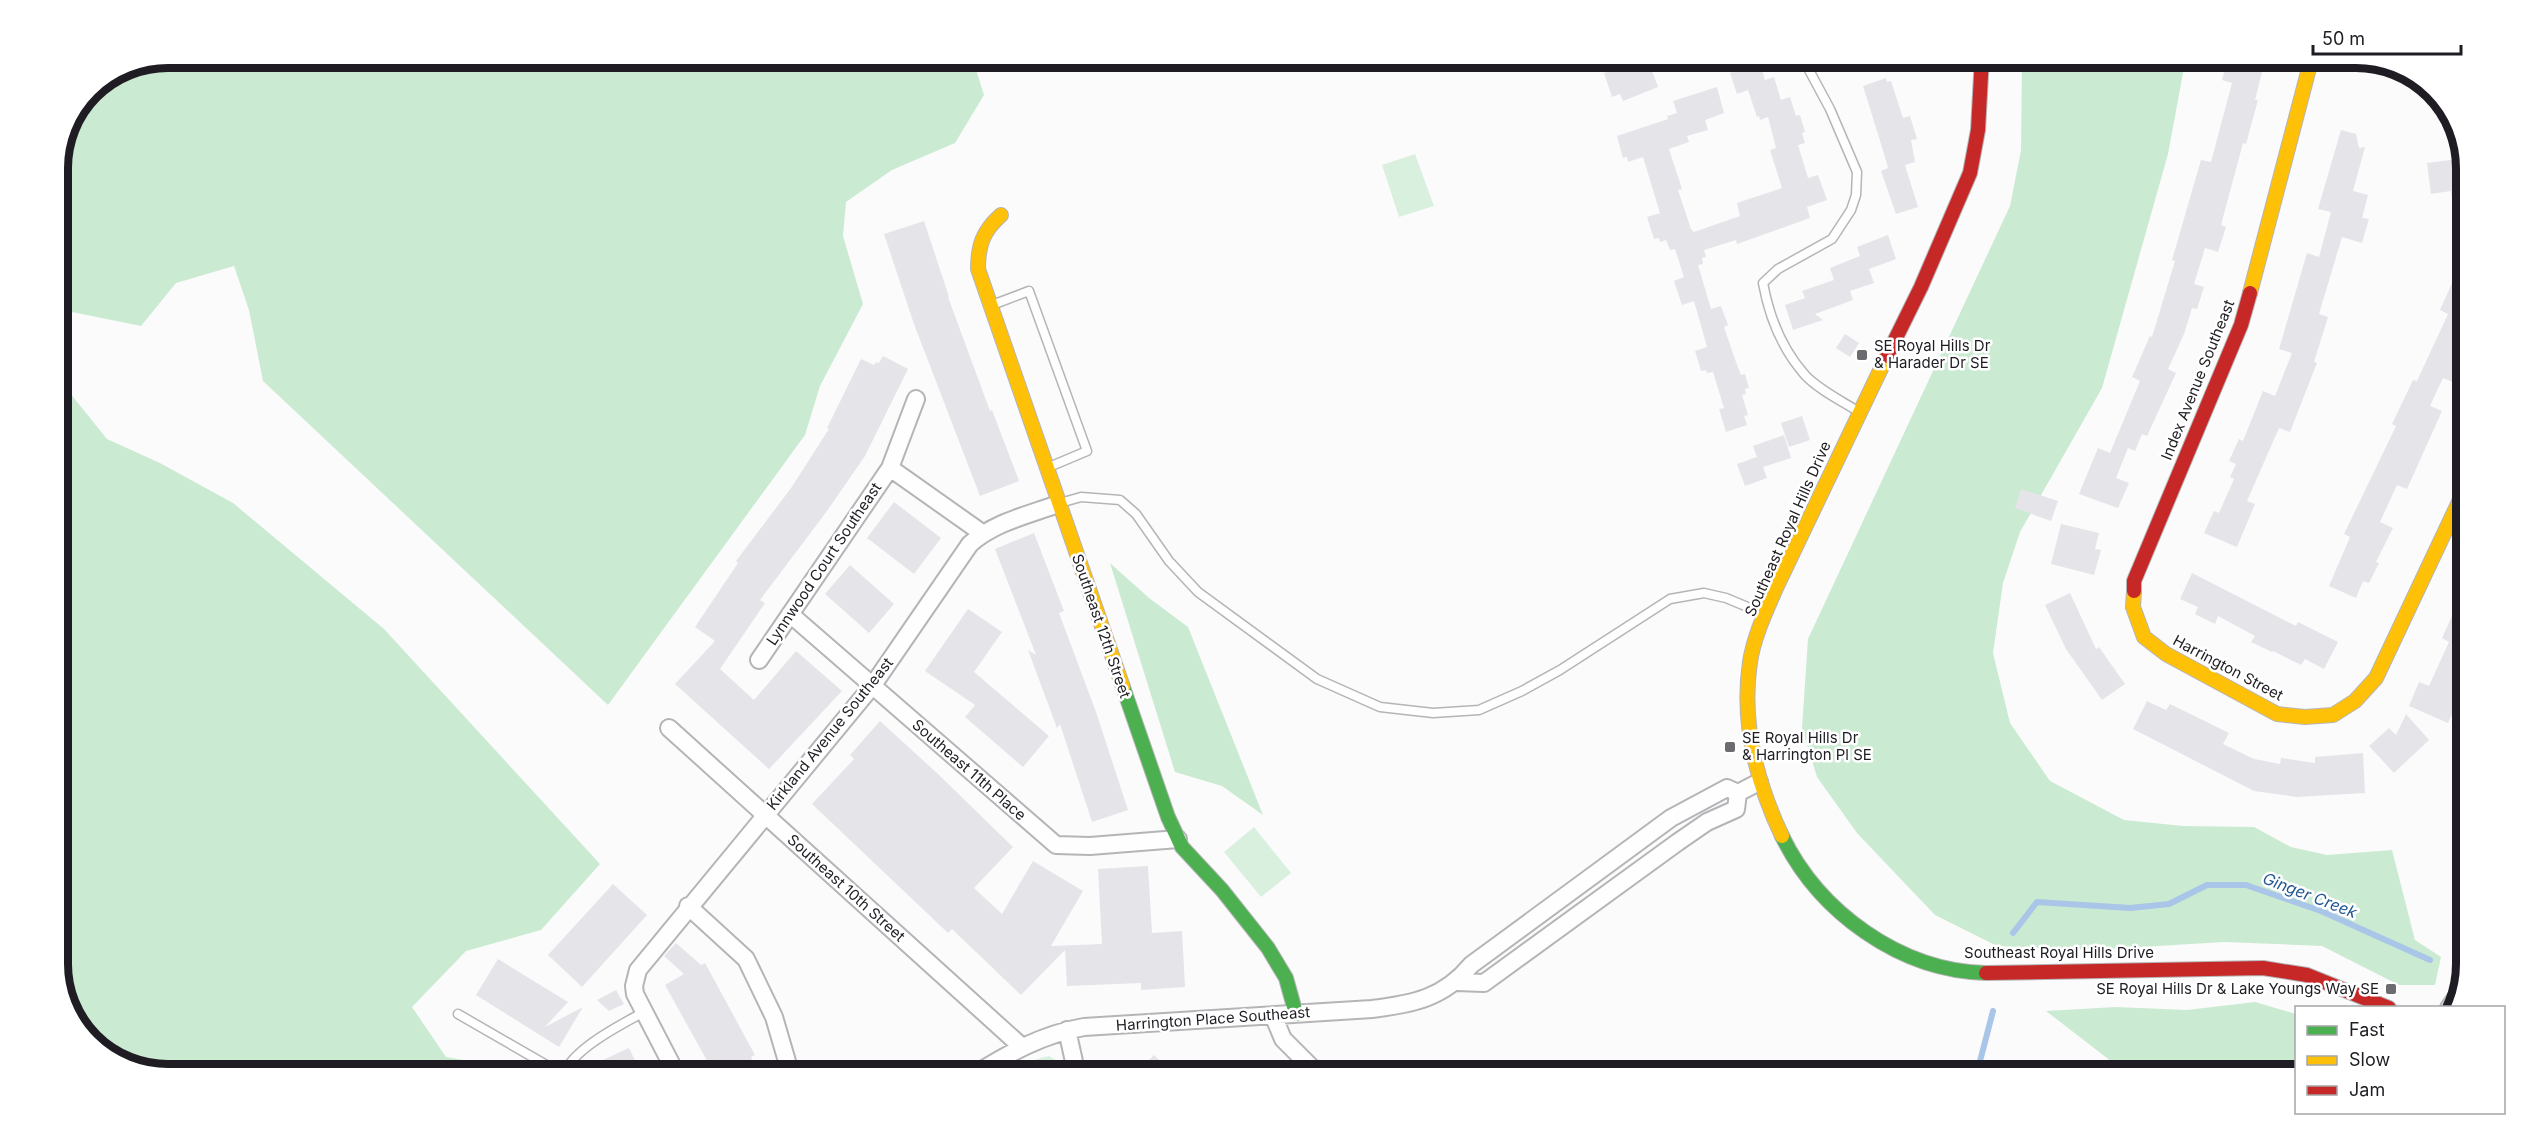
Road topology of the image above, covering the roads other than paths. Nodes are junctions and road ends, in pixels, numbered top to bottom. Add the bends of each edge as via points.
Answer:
1 (1808, 68) edge
2 (1981, 68) edge
3 (2309, 68) edge
4 (1001, 215) dead end
5 (990, 306) junction
6 (916, 399) dead end
7 (1859, 412) junction
8 (890, 468) junction
9 (1046, 468) junction
10 (1058, 504) junction
11 (2455, 509) edge
12 (982, 533) junction
13 (2133, 607) joint
14 (790, 614) junction
15 (1766, 614) junction
16 (759, 660) dead end
17 (873, 685) junction
18 (669, 728) dead end
19 (1759, 782) junction
20 (1738, 793) junction
21 (765, 814) junction
22 (1178, 839) junction
23 (688, 906) junction
24 (1457, 982) junction
25 (2384, 1006) edge
26 (644, 1012) junction
27 (458, 1014) dead end
28 (1296, 1014) junction
29 (1273, 1015) junction
30 (1067, 1030) junction
31 (1022, 1047) junction
32 (545, 1064) edge
33 (572, 1064) edge
34 (671, 1064) edge
35 (788, 1064) edge
36 (993, 1064) edge
37 (1075, 1064) edge
38 (1308, 1064) edge

1 - 7 lane via 1857,172 1856,195 1832,239 1778,269 1763,283 1767,308 1781,339 1806,376
2 - 7 street, Southeast Royal Hills Drive via 1970,175 1922,285
3 - 13 street, Index Avenue Southeast via 2241,325 2134,581
4 - 5 street, Southeast 12th Street via 987,227 977,248 978,269
5 - 9 street, Southeast 12th Street
5 - 9 lane via 1029,291 1087,451
6 - 8 street, Lynnwood Court Southeast
7 - 15 street, Southeast Royal Hills Drive
8 - 12 street, Lynnwood Court Southeast
8 - 14 street, Lynnwood Court Southeast
9 - 10 street, Southeast 12th Street
10 - 12 street, Kirkland Avenue Southeast
10 - 15 lane via 1081,497 1120,500 1136,514 1169,561 1198,592 1317,679 1380,707 1433,713 1479,710 1560,670 1670,599 1704,593
10 - 22 street, Southeast 12th Street
11 - 13 street, Harrington Street via 2376,678 2355,701 2333,715 2277,714 2166,654 2144,637
12 - 17 street, Kirkland Avenue Southeast via 970,544
14 - 16 street, Lynnwood Court Southeast
14 - 17 street, Southeast 11th Place
15 - 19 street, Southeast Royal Hills Drive via 1750,661 1748,699 1749,738
17 - 21 street, Kirkland Avenue Southeast
17 - 22 street, Southeast 11th Place via 1056,844 1090,846
18 - 21 street, Southeast 10th Street
19 - 20 street, Harrington Place Southeast
19 - 25 street, Southeast Royal Hills Drive via 1796,862 1826,898 1857,928 1896,951 1935,967 1986,972 2263,969 2307,975
20 - 24 street, Harrington Place Southeast via 1727,788 1671,818 1471,965
20 - 24 street, Harrington Place Southeast via 1736,809 1677,842 1484,983
21 - 23 street, Kirkland Avenue Southeast
21 - 31 street, Southeast 10th Street
22 - 28 street, Southeast 12th Street via 1268,948 1286,978
23 - 26 street, Kirkland Avenue Southeast via 635,977 634,986
23 - 35 street via 746,960 774,1017
24 - 28 street, Harrington Place Southeast via 1406,1005
26 - 33 lane via 602,1035
26 - 34 street
27 - 32 lane
28 - 29 street, Harrington Place Southeast
29 - 30 street, Harrington Place Southeast
29 - 38 street via 1283,1039
30 - 31 street, Harrington Place Southeast
30 - 37 street
31 - 36 street, Harrington Place Southeast

